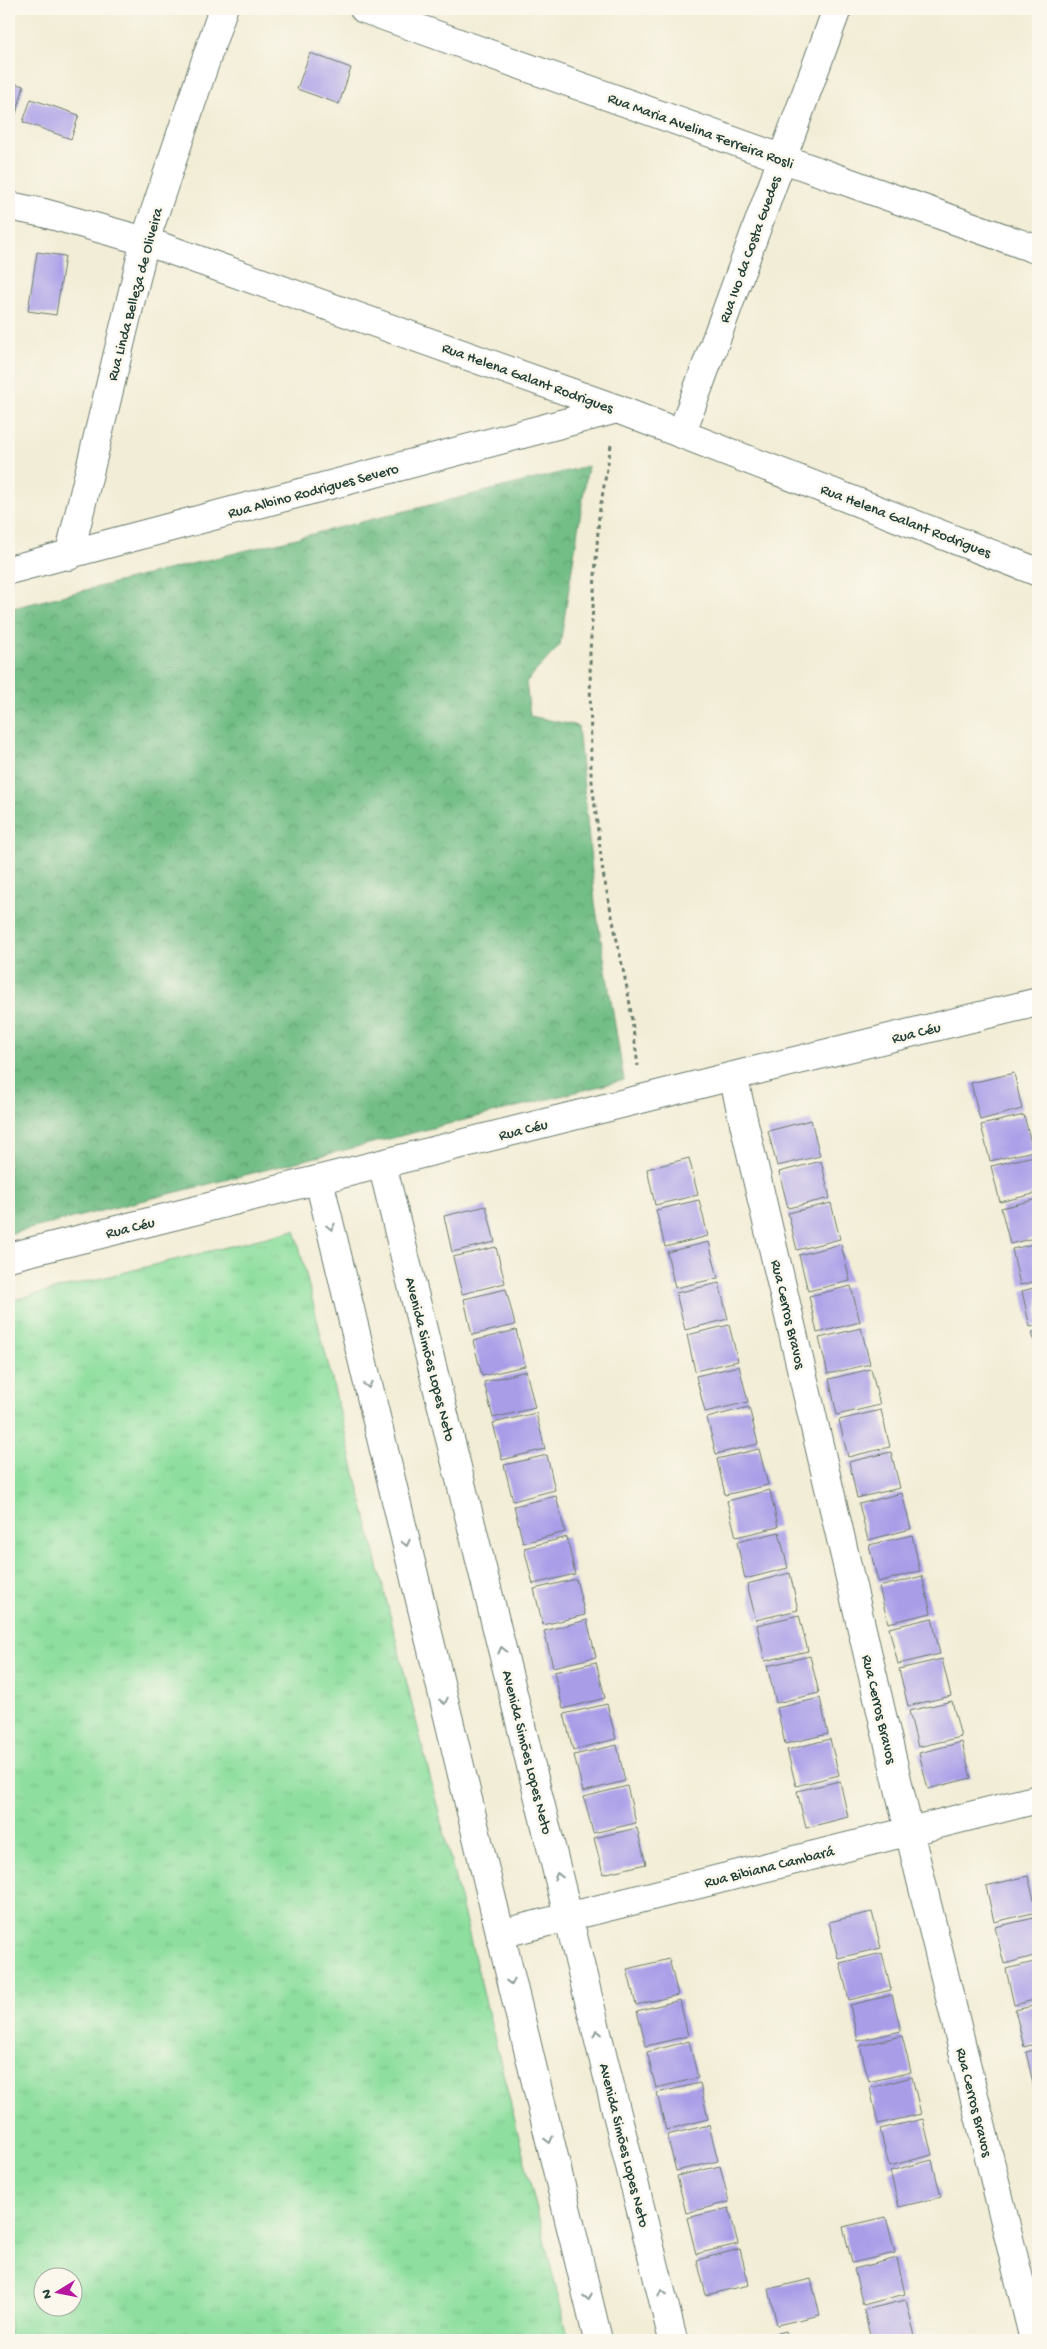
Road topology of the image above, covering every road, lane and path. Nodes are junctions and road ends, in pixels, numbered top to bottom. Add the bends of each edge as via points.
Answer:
1 (223, 9) edge
2 (364, 9) edge
3 (837, 9) edge
4 (782, 159) junction
5 (9, 206) edge
6 (146, 241) junction
7 (1038, 250) edge
8 (617, 409) junction
9 (682, 432) junction
10 (69, 556) junction
11 (9, 570) edge
12 (1038, 572) edge
13 (1038, 1002) edge
14 (733, 1076) junction
15 (643, 1098) junction
16 (382, 1164) junction
17 (319, 1180) junction
18 (9, 1257) edge
19 (1038, 1799) edge
20 (909, 1831) junction
21 (568, 1917) junction
22 (500, 1934) junction
23 (598, 2340) edge
24 (673, 2340) edge
25 (1034, 2340) edge

1 - 6 street, Rua Linda Belleza de Oliveira
2 - 4 street, Rua Maria Avelina Ferreira Rosli
3 - 4 street, Rua Ivo da Costa Guedes
4 - 7 street, Rua Maria Avelina Ferreira Rosli
4 - 9 street, Rua Ivo da Costa Guedes
5 - 6 street, Rua Helena Galant Rodrigues
6 - 8 street, Rua Helena Galant Rodrigues
6 - 10 street, Rua Linda Belleza de Oliveira
8 - 9 street, Rua Helena Galant Rodrigues
8 - 10 street, Rua Albino Rodrigues Severo
8 - 15 path via 599,515 590,652 591,773 603,873 629,998
9 - 12 street, Rua Helena Galant Rodrigues
10 - 11 street, Rua Albino Rodrigues Severo
13 - 14 street, Rua Céu
14 - 15 street, Rua Céu
14 - 20 street, Rua Cerros Bravos
15 - 16 street, Rua Céu
16 - 17 street, Rua Céu
21 -> 16 street, Avenida Simões Lopes Neto
17 - 18 street, Rua Céu
17 -> 22 street
19 - 20 street, Rua Bibiana Cambará
20 - 21 street, Rua Bibiana Cambará
20 - 25 street, Rua Cerros Bravos
21 - 22 street, Rua Bibiana Cambará
24 -> 21 street, Avenida Simões Lopes Neto
22 -> 23 street

